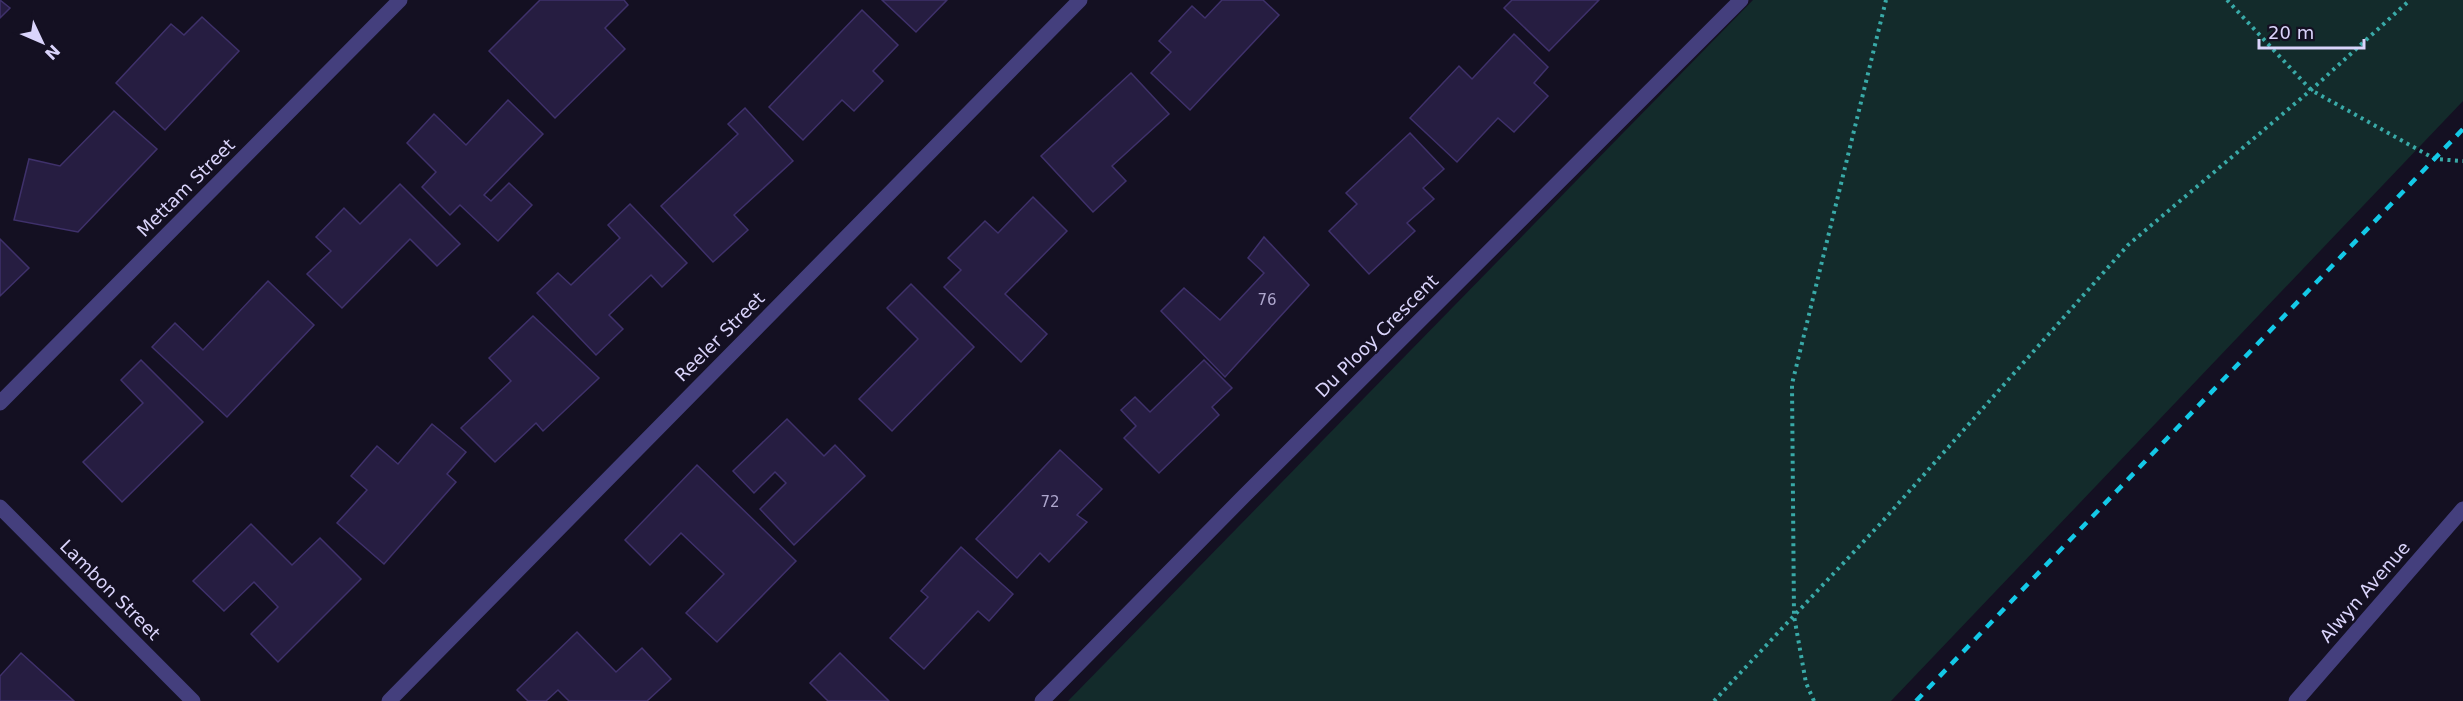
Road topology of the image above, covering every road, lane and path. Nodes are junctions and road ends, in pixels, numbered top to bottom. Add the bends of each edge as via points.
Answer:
1 (400, 0) edge
2 (1080, 0) edge
3 (1742, 0) edge
4 (1886, 0) edge
5 (2227, 0) edge
6 (2410, 0) edge
7 (2311, 90) junction
8 (2463, 161) edge
9 (0, 402) edge
10 (0, 507) edge
11 (2463, 509) edge
12 (1794, 616) junction
13 (193, 701) edge
14 (389, 701) edge
15 (1042, 701) edge
16 (1714, 701) edge
17 (1814, 701) edge
18 (2296, 701) edge

1 - 9 street, Mettam Street
2 - 14 street, Reeler Street
3 - 15 street, Du Plooy Crescent
4 - 12 path via 1792,384
5 - 7 path
6 - 7 path
7 - 8 path via 2435,159
7 - 12 path via 2128,245
10 - 13 street, Lambon Street
11 - 18 street, Alwyn Avenue
12 - 16 path
12 - 17 path via 1806,683

